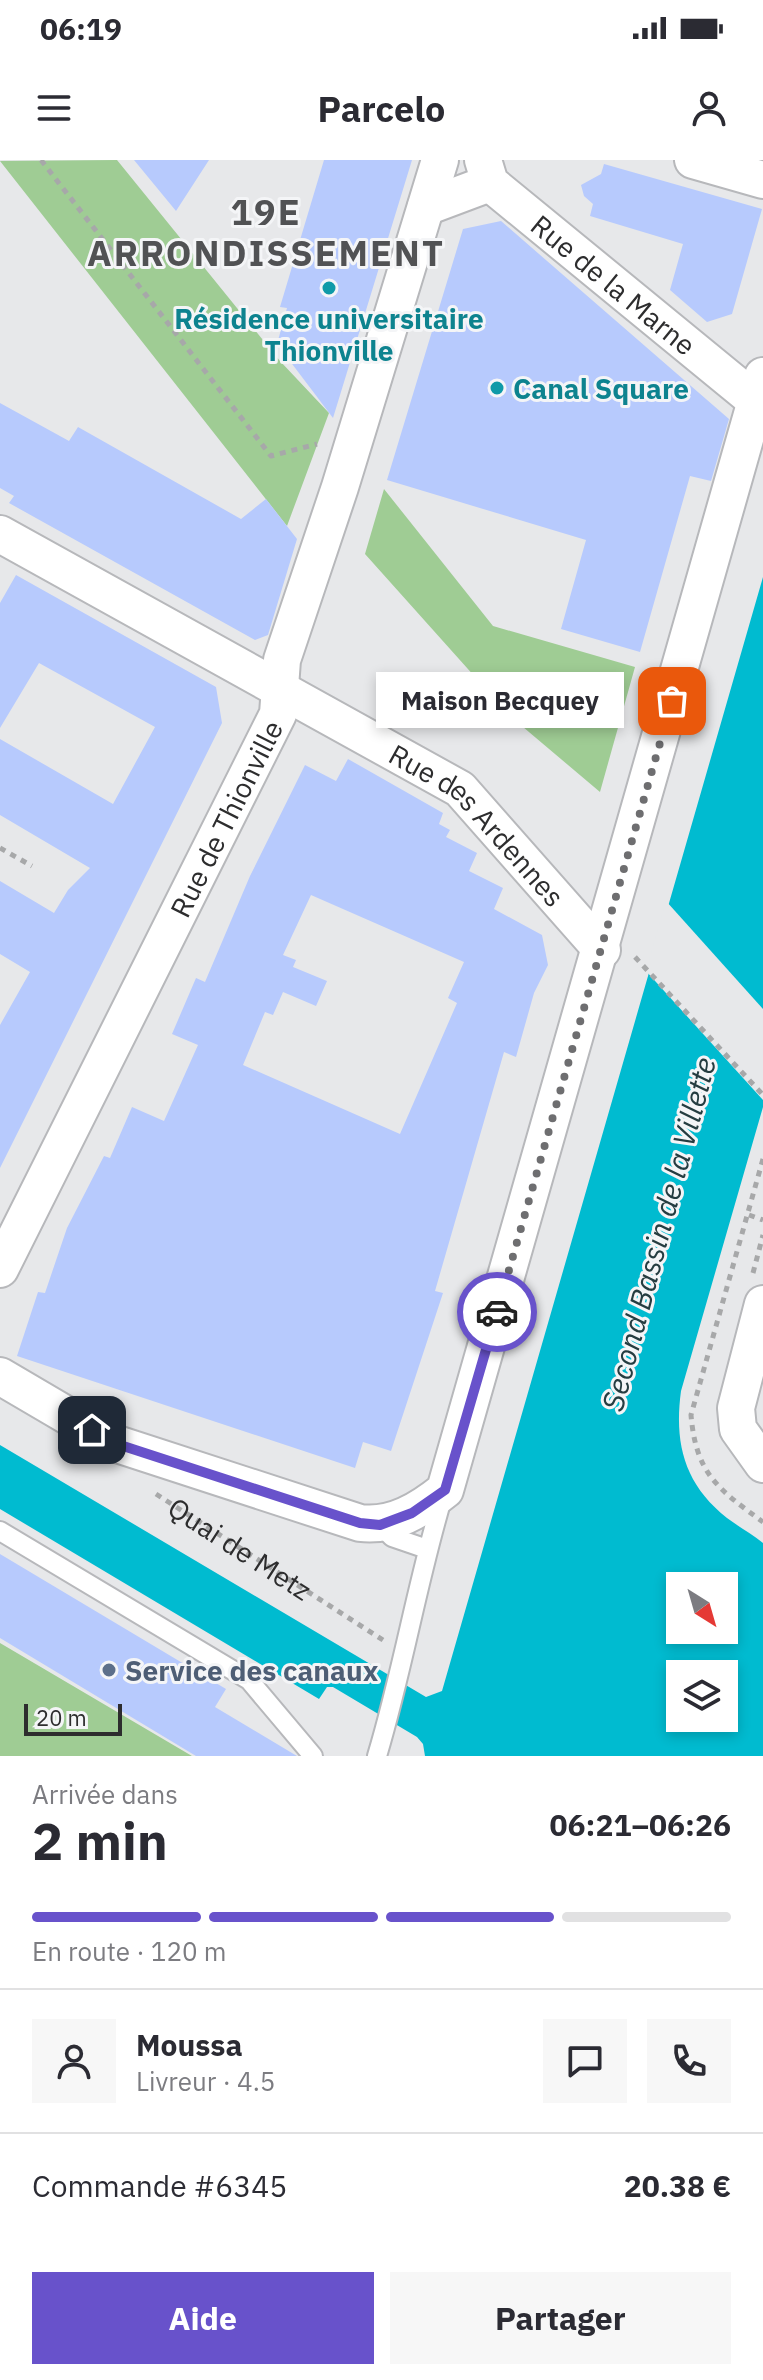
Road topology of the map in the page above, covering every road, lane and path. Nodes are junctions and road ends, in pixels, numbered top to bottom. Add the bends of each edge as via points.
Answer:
1 (41, 160) edge
2 (440, 160) edge
3 (693, 160) edge
4 (486, 172) edge
5 (763, 180) edge
6 (426, 207) junction
7 (760, 388) edge
8 (318, 443) dead end
9 (0, 534) edge
10 (280, 689) junction
11 (0, 848) edge
12 (32, 866) dead end
13 (618, 954) junction
14 (763, 1095) edge
15 (749, 1215) dead end
16 (763, 1220) edge
17 (0, 1269) edge
18 (763, 1304) edge
19 (0, 1376) edge
20 (753, 1387) edge
21 (763, 1464) edge
22 (445, 1490) junction
23 (154, 1494) dead end
24 (380, 1525) junction
25 (0, 1531) edge
26 (427, 1549) junction
27 (405, 1653) junction
28 (313, 1756) edge
29 (377, 1756) edge

1 - 8 path via 271,456
2 - 6 street, Rue de Thionville
3 - 5 street
4 - 6 street
4 - 7 street, Rue de la Marne
6 - 10 street, Rue de Thionville via 282,660
7 - 13 street
9 - 10 street, Rue des Ardennes
10 - 13 street, Rue des Ardennes via 460,789
10 - 17 street, Rue de Thionville via 278,714
11 - 12 path
13 - 14 path via 636,955
13 - 22 street
15 - 16 path
18 - 20 street
19 - 24 street, Quai de Metz via 114,1443
20 - 21 street via 736,1408 738,1429
22 - 24 street via 412,1513
22 - 26 lane
23 - 27 path, Quai de Metz
24 - 26 lane via 392,1537
25 - 28 lane via 249,1680
26 - 27 lane
27 - 29 lane

